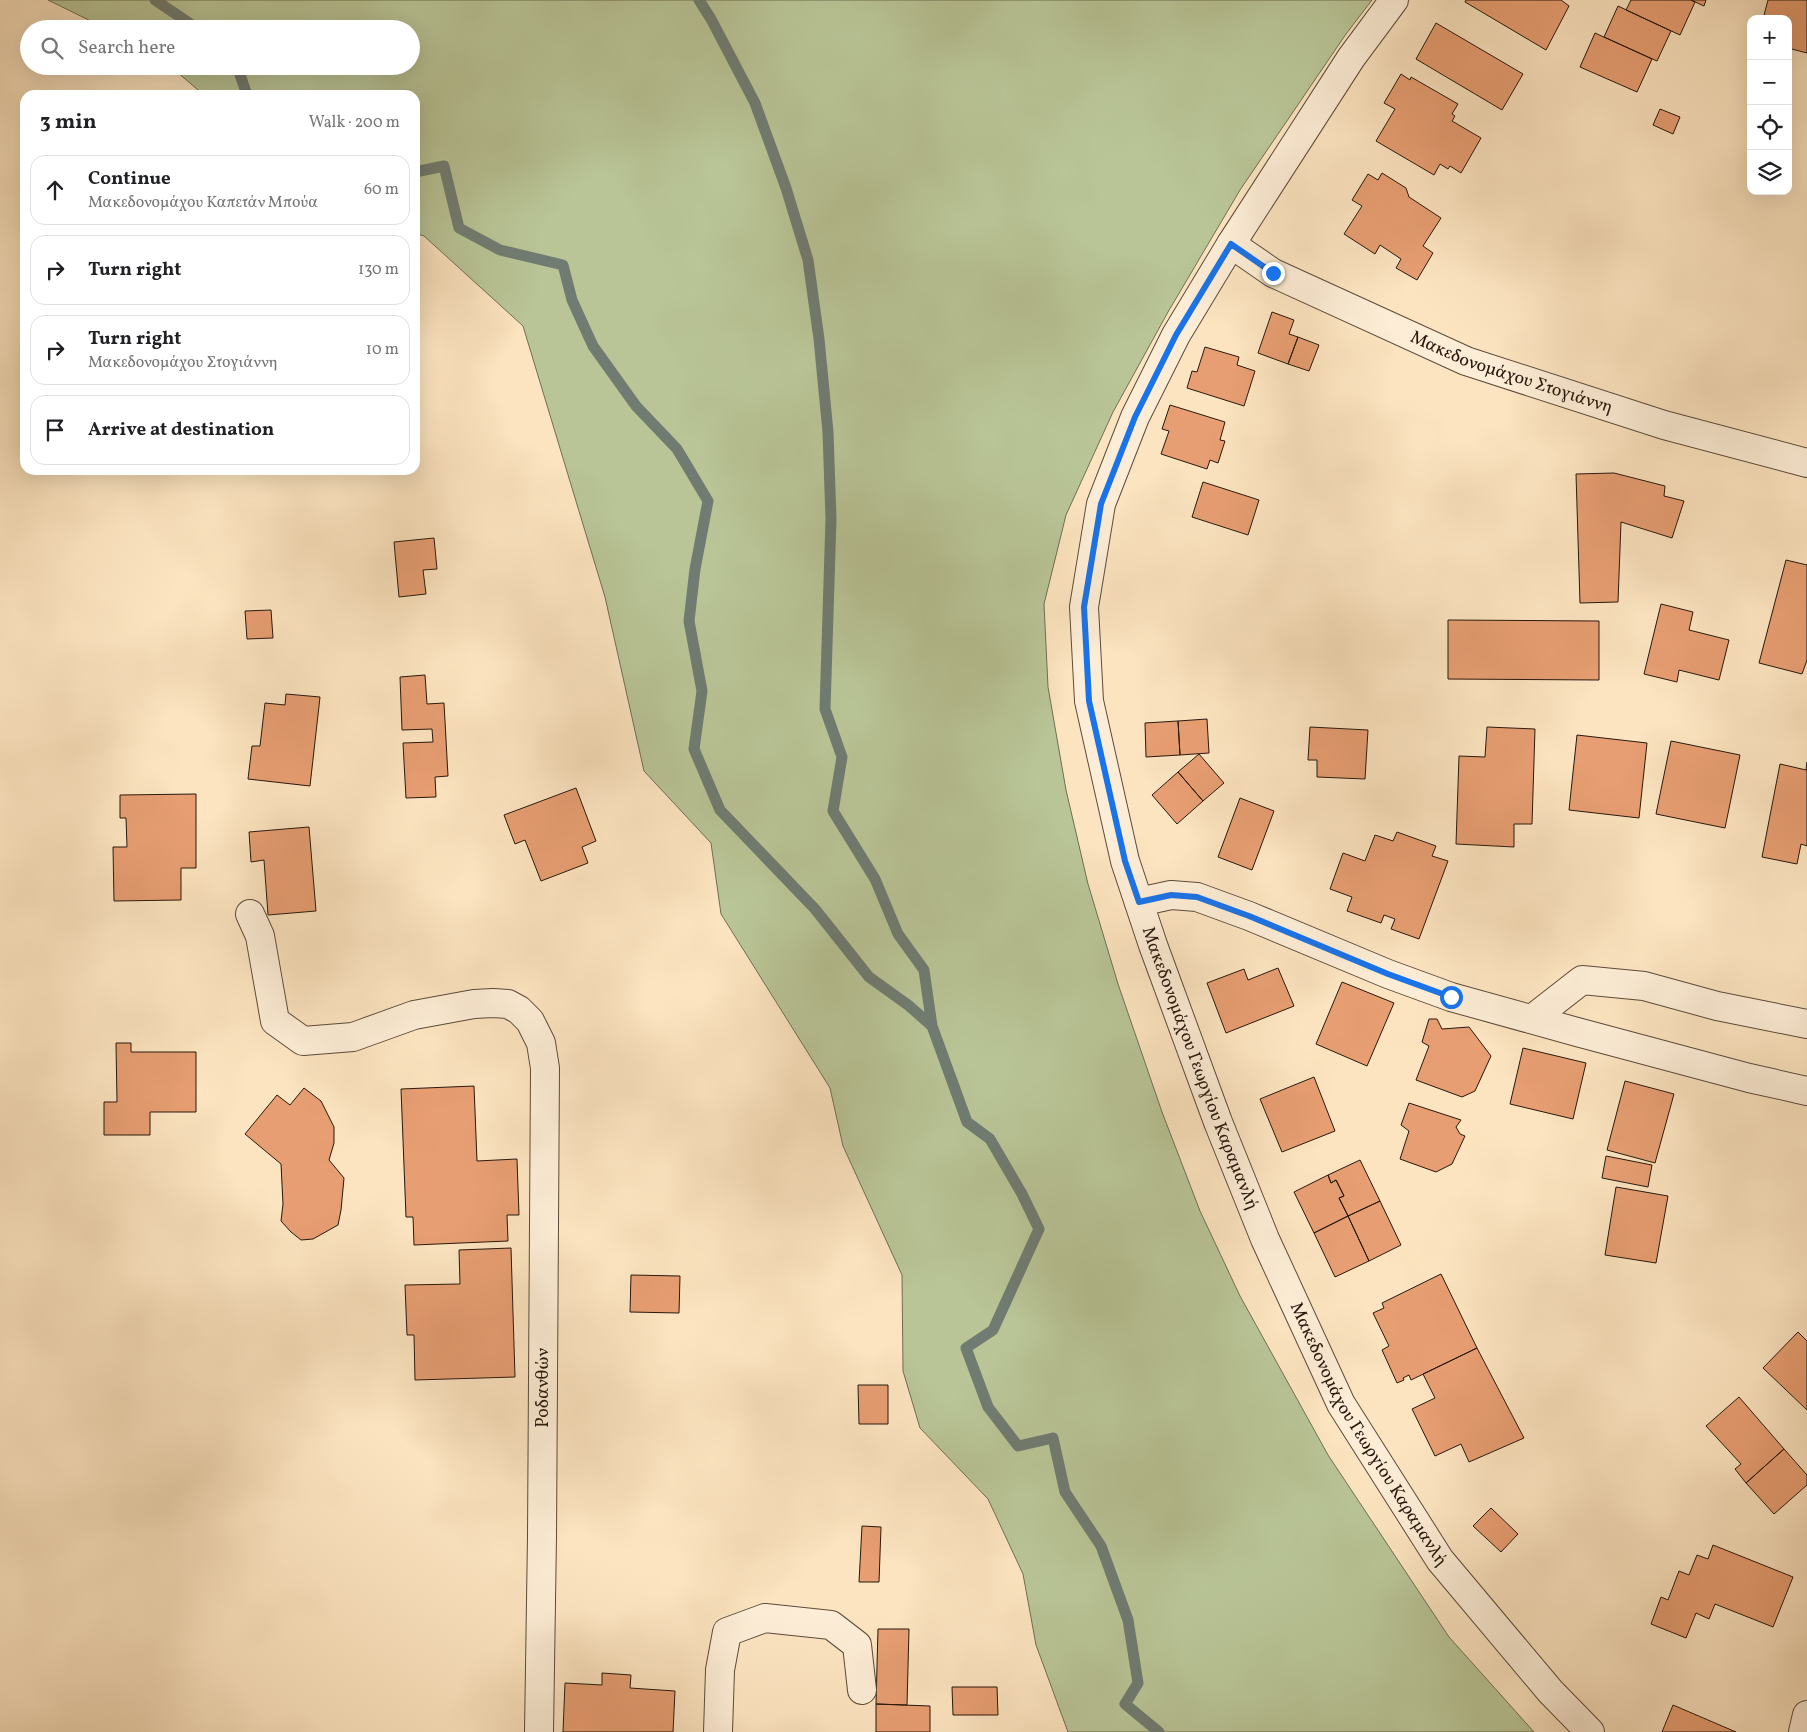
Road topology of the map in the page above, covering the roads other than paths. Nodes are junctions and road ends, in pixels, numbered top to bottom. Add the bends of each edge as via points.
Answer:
1 (1394, 0) edge
2 (1231, 244) junction
3 (1807, 463) edge
4 (1139, 902) junction
5 (250, 914) dead end
6 (1532, 1019) junction
7 (1807, 1024) edge
8 (1807, 1090) edge
9 (862, 1690) dead end
10 (1807, 1715) edge
11 (539, 1732) edge
12 (718, 1732) edge
13 (1590, 1732) edge
14 (1803, 1732) edge

1 - 2 street, Μακεδονομάχου Γεωργίου Καραμανλή via 1350,58
2 - 3 street, Μακεδονομάχου Στογιάννη via 1273,273 1466,361 1664,426
2 - 4 street, Μακεδονομάχου Γεωργίου Καραμανλή via 1176,335 1135,417 1101,504 1084,607 1089,701 1125,861
4 - 6 street via 1171,895 1197,897 1442,994
4 - 13 street, Μακεδονομάχου Γεωργίου Καραμανλή via 1218,1122 1265,1239 1341,1404 1440,1560 1550,1692
5 - 11 street, Ροδανθών via 260,936 275,1021 303,1041 353,1038 414,1016 493,1003 508,1004 519,1010 530,1021 541,1043 544,1068 544,1261
6 - 7 street via 1582,980 1644,986 1717,1006
6 - 8 street
9 - 12 street via 857,1645 831,1625 765,1618 727,1632 720,1670
10 - 14 street

